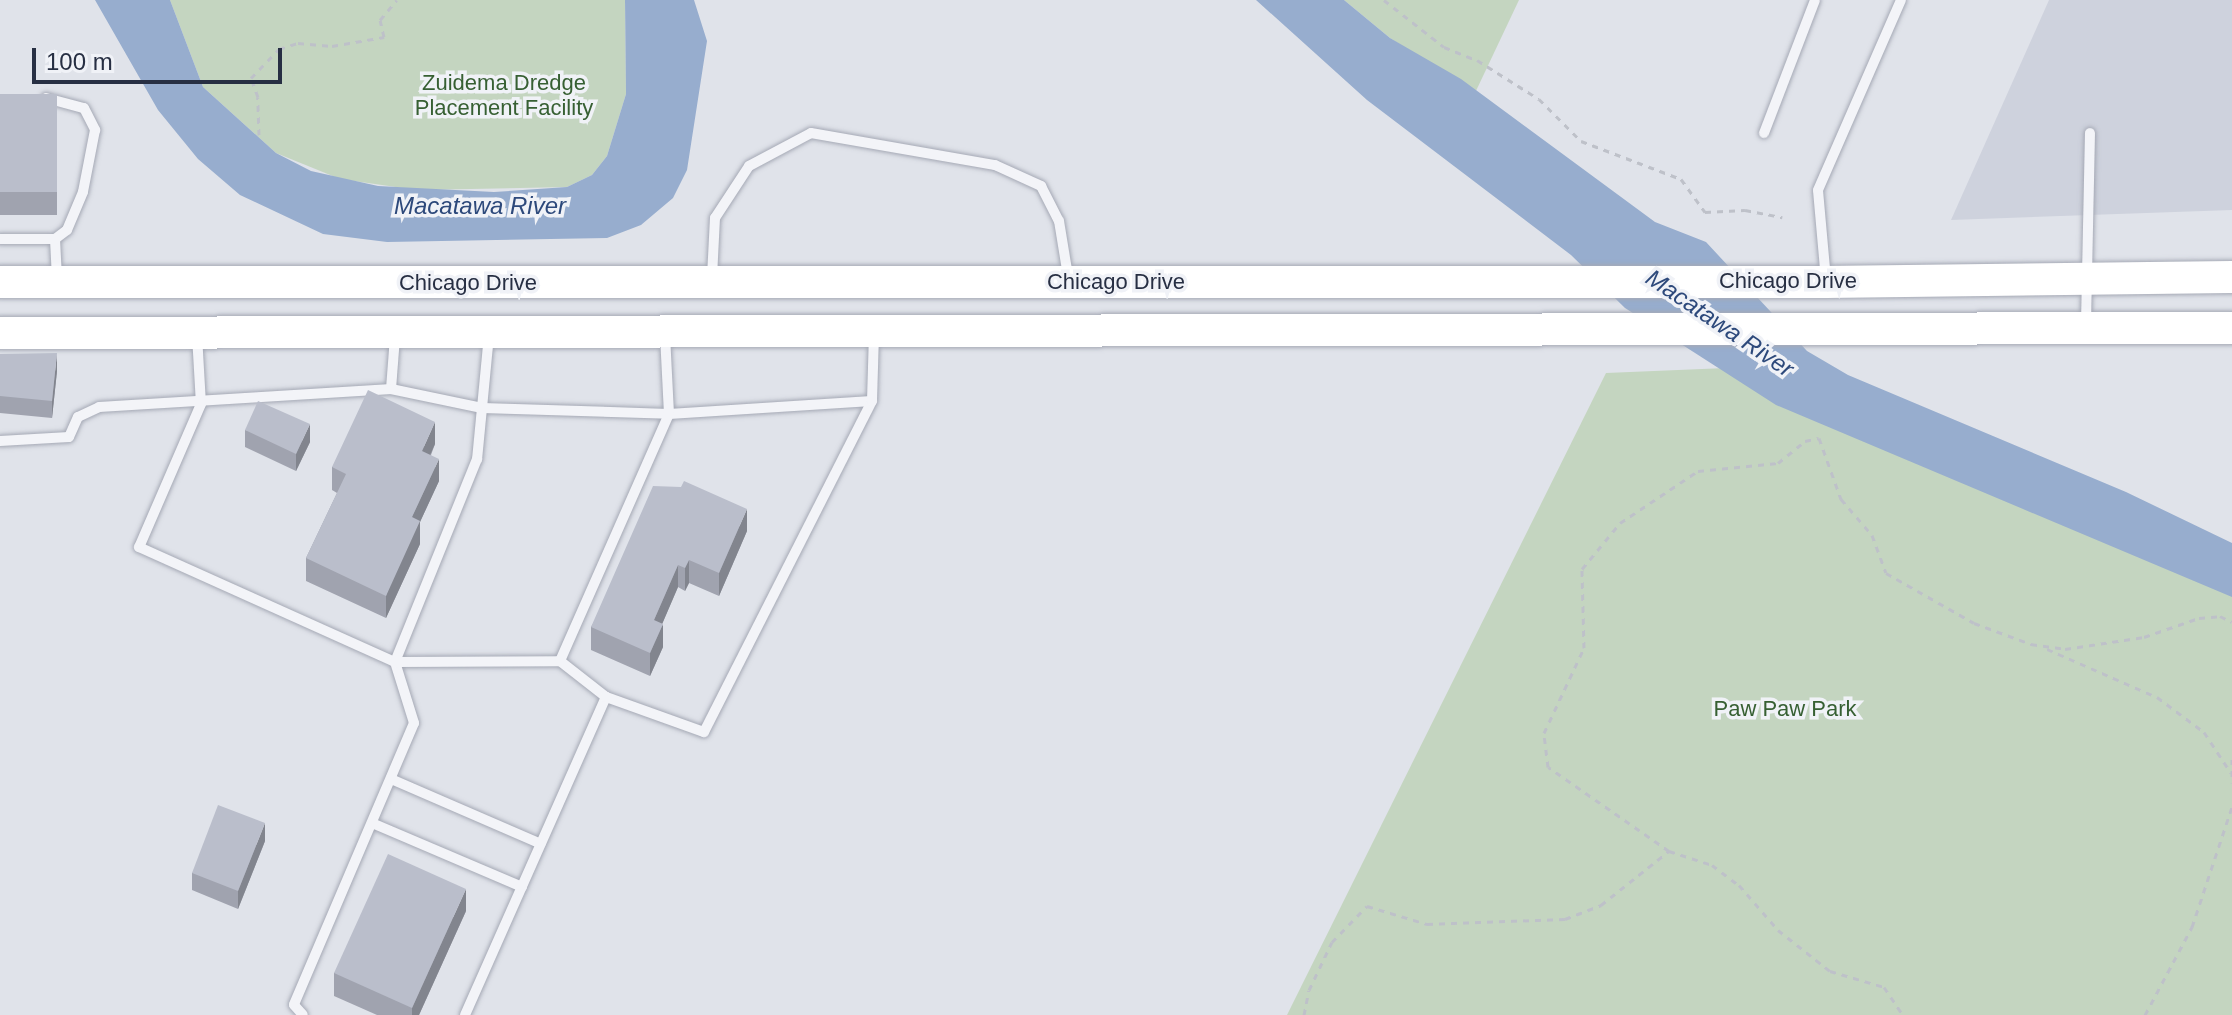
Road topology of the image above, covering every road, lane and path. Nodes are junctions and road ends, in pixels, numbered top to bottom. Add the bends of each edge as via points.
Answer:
1 (397, 0) edge
2 (1384, 0) edge
3 (1815, 0) edge
4 (1901, 0) edge
5 (28, 98) edge
6 (1764, 133) dead end
7 (2090, 133) dead end
8 (259, 135) dead end
9 (1782, 217) dead end
10 (0, 239) edge
11 (55, 239) junction
12 (2232, 277) edge
13 (2086, 279) junction
14 (232, 280) junction
15 (0, 282) edge
16 (57, 282) junction
17 (1826, 282) junction
18 (713, 283) junction
19 (920, 283) junction
20 (1069, 283) junction
21 (2232, 328) edge
22 (2086, 329) junction
23 (395, 331) junction
24 (875, 332) junction
25 (908, 332) junction
26 (1, 333) edge
27 (197, 333) junction
28 (489, 333) junction
29 (665, 333) junction
30 (391, 389) junction
31 (872, 401) junction
32 (201, 404) junction
33 (482, 408) junction
34 (669, 414) junction
35 (0, 441) edge
36 (2232, 622) edge
37 (2046, 648) junction
38 (560, 661) junction
39 (395, 662) junction
40 (606, 697) junction
41 (2232, 759) edge
42 (2231, 773) edge
43 (391, 779) junction
44 (2232, 783) edge
45 (2232, 807) edge
46 (372, 823) junction
47 (541, 844) junction
48 (1669, 851) junction
49 (522, 887) junction
50 (2146, 1013) edge
51 (303, 1015) edge
52 (465, 1015) edge
53 (1304, 1015) edge
54 (1903, 1015) edge
55 (2156, 1015) edge

1 - 8 path via 380,20 384,37 279,49 251,78 258,97
2 - 9 path via 1444,47 1477,60 1539,99 1581,141 1681,179 1705,212 1745,210
3 - 6 lane
4 - 17 lane via 1818,190
5 - 11 lane via 84,108 95,130 83,192 67,230
7 - 13 lane
10 - 11 lane
11 - 16 lane
12 - 13 main road, Chicago Drive
13 - 17 main road, Chicago Drive
13 - 22 lane
14 - 16 main road, Chicago Drive
14 - 18 main road, Chicago Drive
14 - 26 main road via 223,295 27,295 5,307
15 - 16 main road, Chicago Drive
17 - 20 main road, Chicago Drive
18 - 19 main road, Chicago Drive
18 - 20 lane via 715,218 749,166 811,133 995,165 1041,186 1059,221
19 - 20 main road, Chicago Drive
19 - 25 main road
21 - 22 main road
22 - 25 main road
23 - 27 main road
23 - 28 main road
23 - 30 lane
24 - 25 main road
24 - 29 main road
24 - 31 lane
26 - 27 main road
27 - 32 lane
28 - 29 main road
28 - 33 lane
29 - 34 lane
30 - 32 lane
30 - 33 lane
31 - 34 lane
31 - 40 lane via 704,732
32 - 35 lane via 99,407 78,417 69,437
32 - 39 lane via 139,547
33 - 34 lane
33 - 39 lane via 477,459
34 - 38 lane
36 - 37 path via 2220,616 2199,618 2144,637
37 - 42 path via 2157,697 2204,732
37 - 48 path via 1974,623 1886,573 1872,535 1841,499 1819,438 1805,441 1778,463 1698,471 1620,523 1582,569 1584,648 1544,733 1548,767
38 - 39 lane
38 - 40 lane
39 - 43 lane via 414,723
40 - 47 lane
41 - 42 path
42 - 44 path
43 - 46 lane
43 - 47 lane
45 - 50 path via 2192,927
46 - 49 lane
46 - 51 lane via 294,1005
47 - 49 lane
48 - 53 path via 1601,905 1565,919 1427,924 1367,906 1332,942 1309,990
48 - 54 path via 1712,865 1739,885 1778,930 1830,971 1884,987
49 - 52 lane
50 - 55 path

